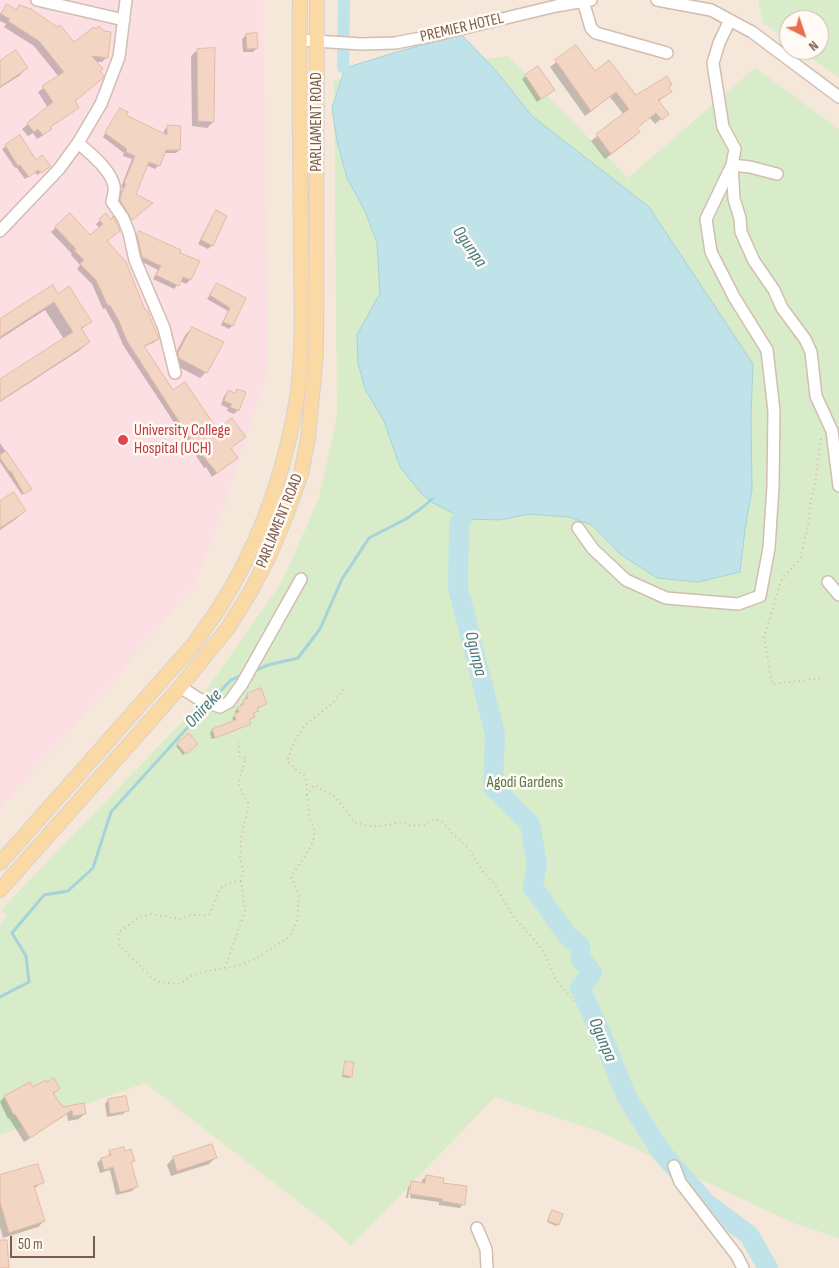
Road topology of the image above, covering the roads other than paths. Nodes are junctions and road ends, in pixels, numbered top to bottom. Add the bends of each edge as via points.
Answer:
1 (37, 0) edge
2 (127, 0) edge
3 (300, 0) edge
4 (317, 0) edge
5 (657, 0) edge
6 (587, 1) edge
7 (712, 5) edge
8 (124, 20) junction
9 (730, 20) junction
10 (300, 40) junction
11 (317, 40) junction
12 (667, 53) dead end
13 (839, 97) edge
14 (78, 143) junction
15 (732, 165) junction
16 (777, 174) dead end
17 (0, 231) edge
18 (175, 373) dead end
19 (839, 486) edge
20 (578, 528) dead end
21 (300, 579) dead end
22 (828, 582) dead end
23 (839, 595) edge
24 (180, 686) junction
25 (0, 863) edge
26 (0, 890) edge
27 (674, 1166) dead end
28 (477, 1228) dead end
29 (486, 1268) edge
30 (743, 1268) edge

1 - 8 street
2 - 8 street
3 - 10 main road, PARLIAMENT ROAD
4 - 11 main road, PARLIAMENT ROAD
5 - 7 street
6 - 11 street, PREMIER HOTEL via 395,43 337,44
6 - 12 street via 591,28 596,33
7 - 9 street
8 - 14 street via 119,57 101,104
9 - 13 street via 752,32
9 - 15 street via 713,63 723,127 735,149
10 - 11 street, PREMIER HOTEL
10 - 25 main road, PARLIAMENT ROAD via 299,374 285,456 259,533 219,608 192,645
11 - 24 main road, PARLIAMENT ROAD via 316,355 313,403 301,474 271,552 252,589 228,628
14 - 17 street via 60,169
14 - 18 street via 94,156 114,186 112,202 123,218 141,276 164,328
15 - 16 street
15 - 19 street via 734,199 741,232 754,261 811,352 816,396 832,431
15 - 20 street via 706,219 711,252 767,350 774,411 773,486 770,548 760,596 738,604 666,598 626,580 593,549
21 - 24 street via 229,702 220,707
22 - 23 street
24 - 26 main road, PARLIAMENT ROAD
27 - 30 street via 680,1182
28 - 29 street via 486,1249

